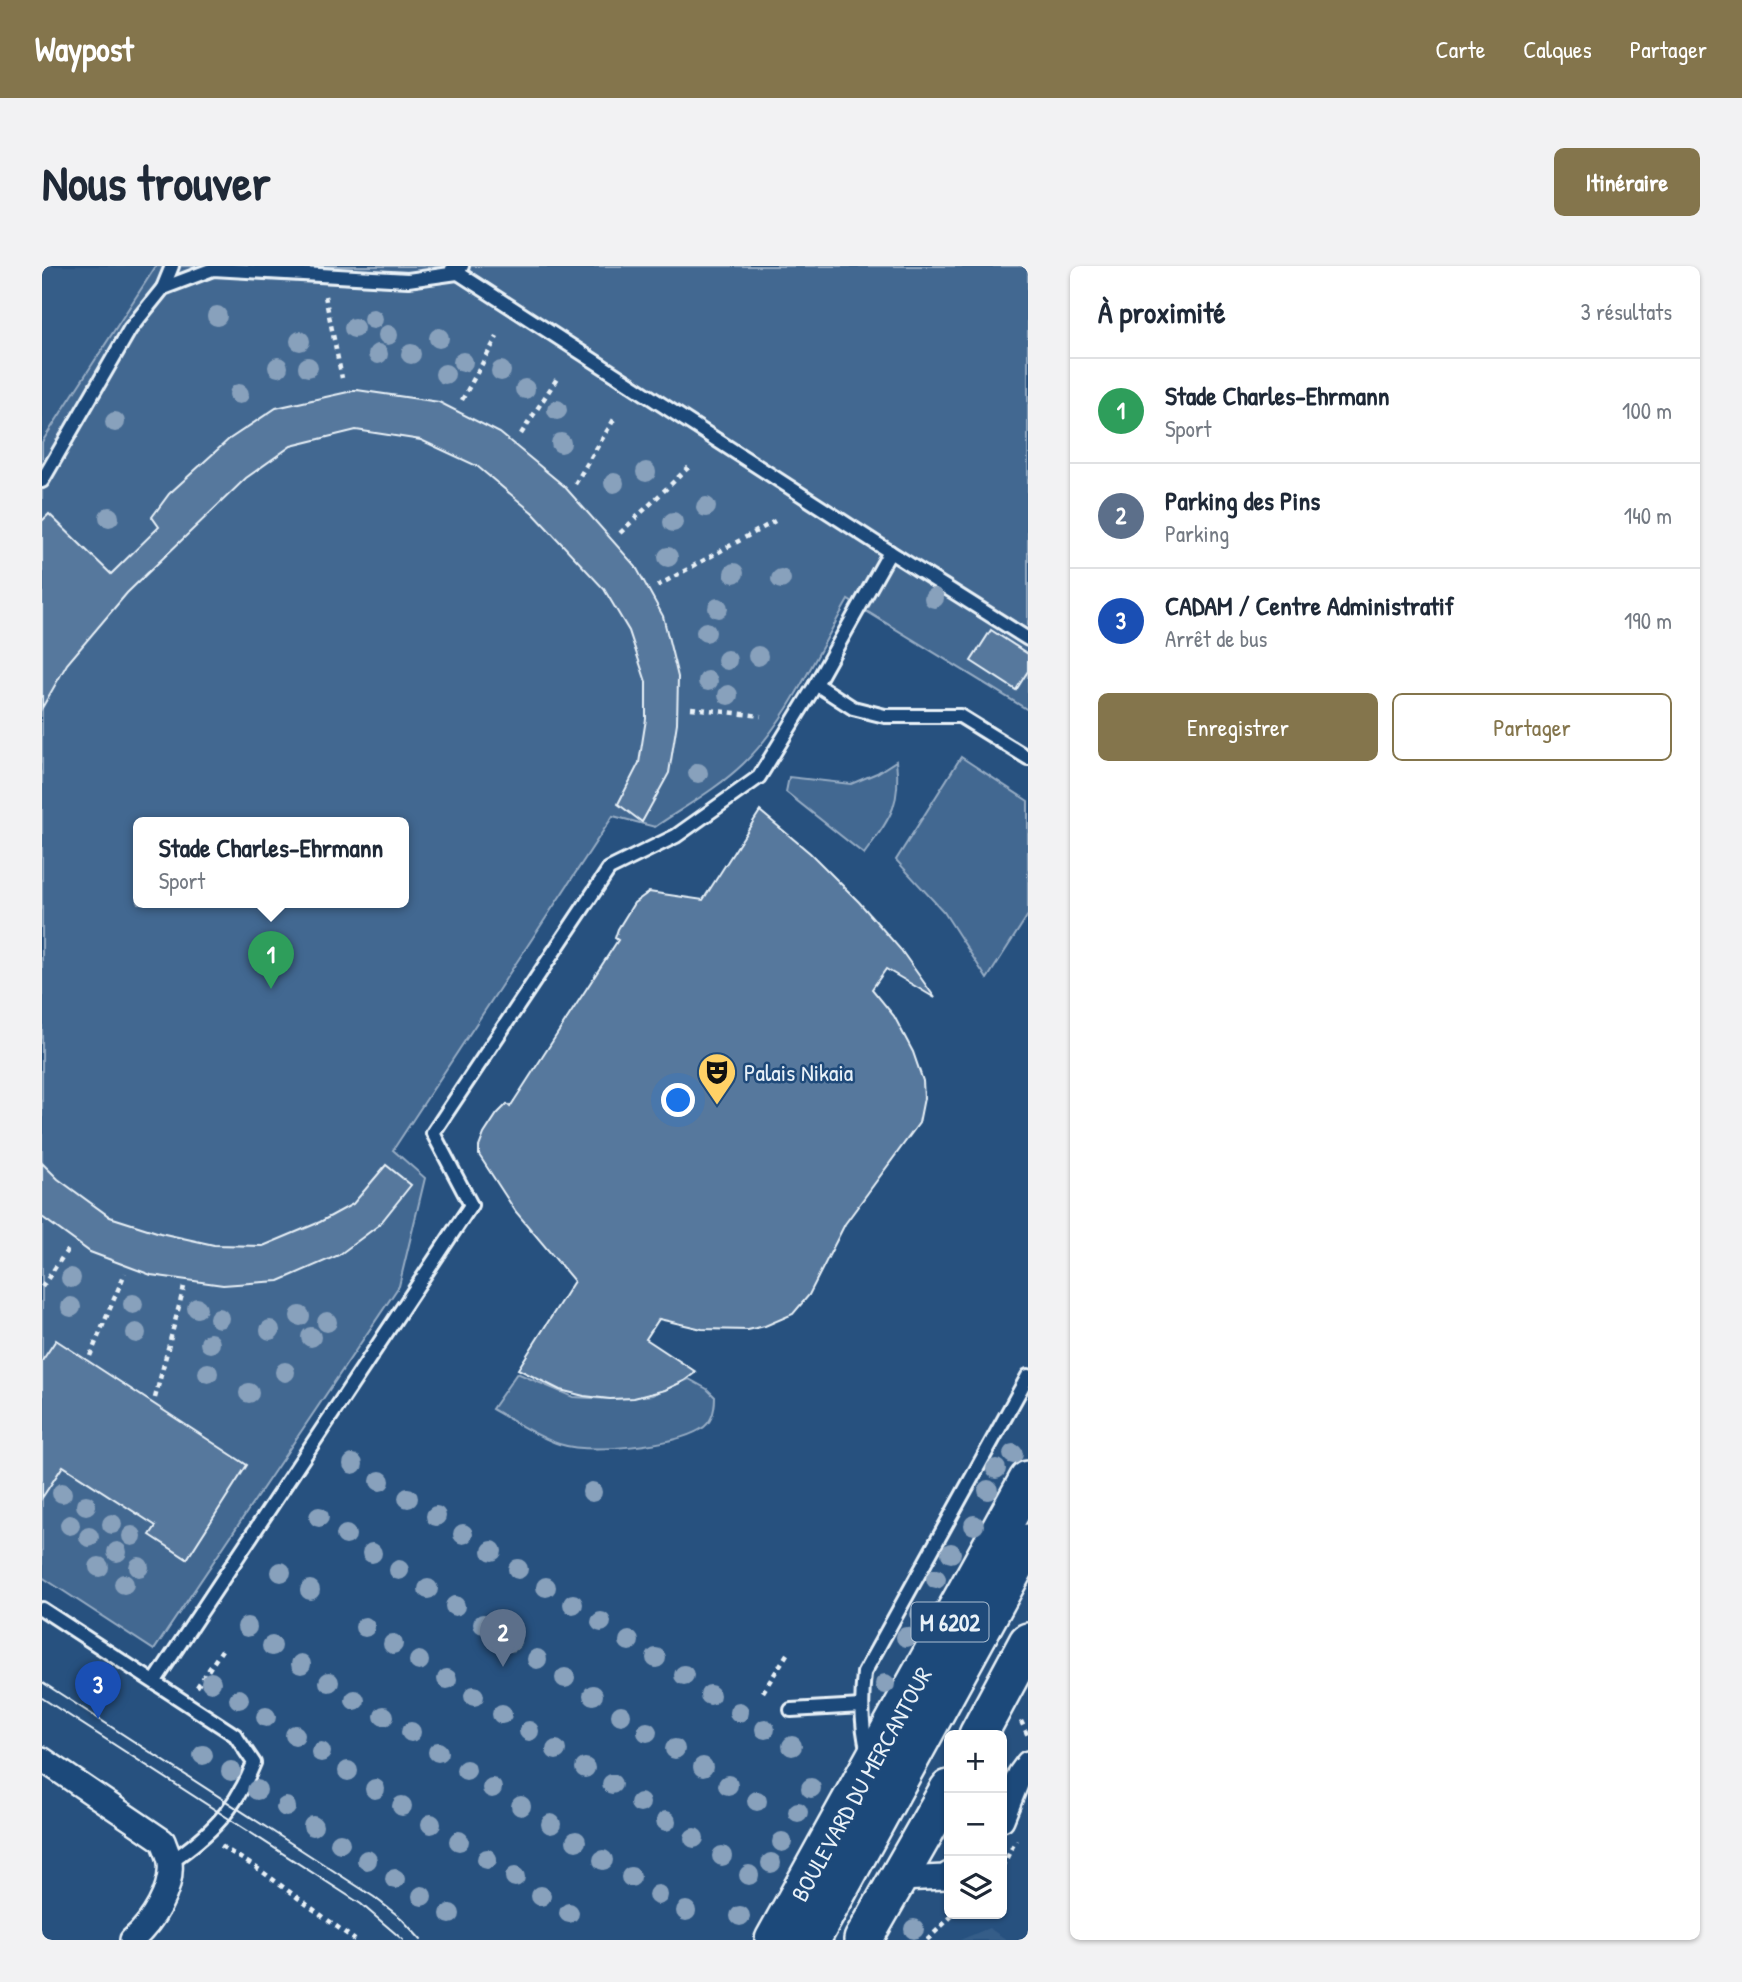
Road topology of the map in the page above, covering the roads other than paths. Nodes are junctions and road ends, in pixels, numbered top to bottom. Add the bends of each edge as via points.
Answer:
1 (172, 266) edge
2 (455, 268) edge
3 (163, 288) junction
4 (42, 481) edge
5 (890, 552) junction
6 (1028, 639) edge
7 (817, 684) junction
8 (1028, 758) edge
9 (1028, 1376) edge
10 (1028, 1480) edge
11 (1028, 1543) edge
12 (1028, 1590) edge
13 (42, 1609) edge
14 (1028, 1642) edge
15 (155, 1681) junction
16 (862, 1706) junction
17 (791, 1710) dead end
18 (981, 1730) edge
19 (42, 1759) edge
20 (1028, 1763) edge
21 (872, 1765) junction
22 (947, 1793) edge
23 (1007, 1806) edge
24 (170, 1862) junction
25 (944, 1877) edge
26 (900, 1879) junction
27 (142, 1936) edge
28 (774, 1940) edge
29 (811, 1940) edge
30 (835, 1940) edge
31 (863, 1940) edge

1 - 3 lane
2 - 3 lane via 408,279 213,269
2 - 5 lane
3 - 4 lane via 130,329
5 - 6 lane
5 - 7 lane
7 - 8 lane via 853,708 885,716 960,716
7 - 15 lane via 759,777 676,836 609,869 433,1133 471,1205
9 - 16 lane via 863,1674
10 - 21 main road, BOULEVARD DU MERCANTOUR / M 6202
11 - 29 main road, BOULEVARD DU MERCANTOUR / M 6202
12 - 30 main road, M 6202
13 - 15 lane
14 - 18 main road, M 6202
15 - 24 lane via 235,1735 254,1763 225,1816
16 - 17 lane
16 - 21 lane via 863,1733
19 - 24 street via 163,1841
20 - 23 street
21 - 28 main road, BOULEVARD DU MERCANTOUR / M 6202
22 - 26 main road
24 - 27 street via 167,1887
25 - 26 street
26 - 31 main road

